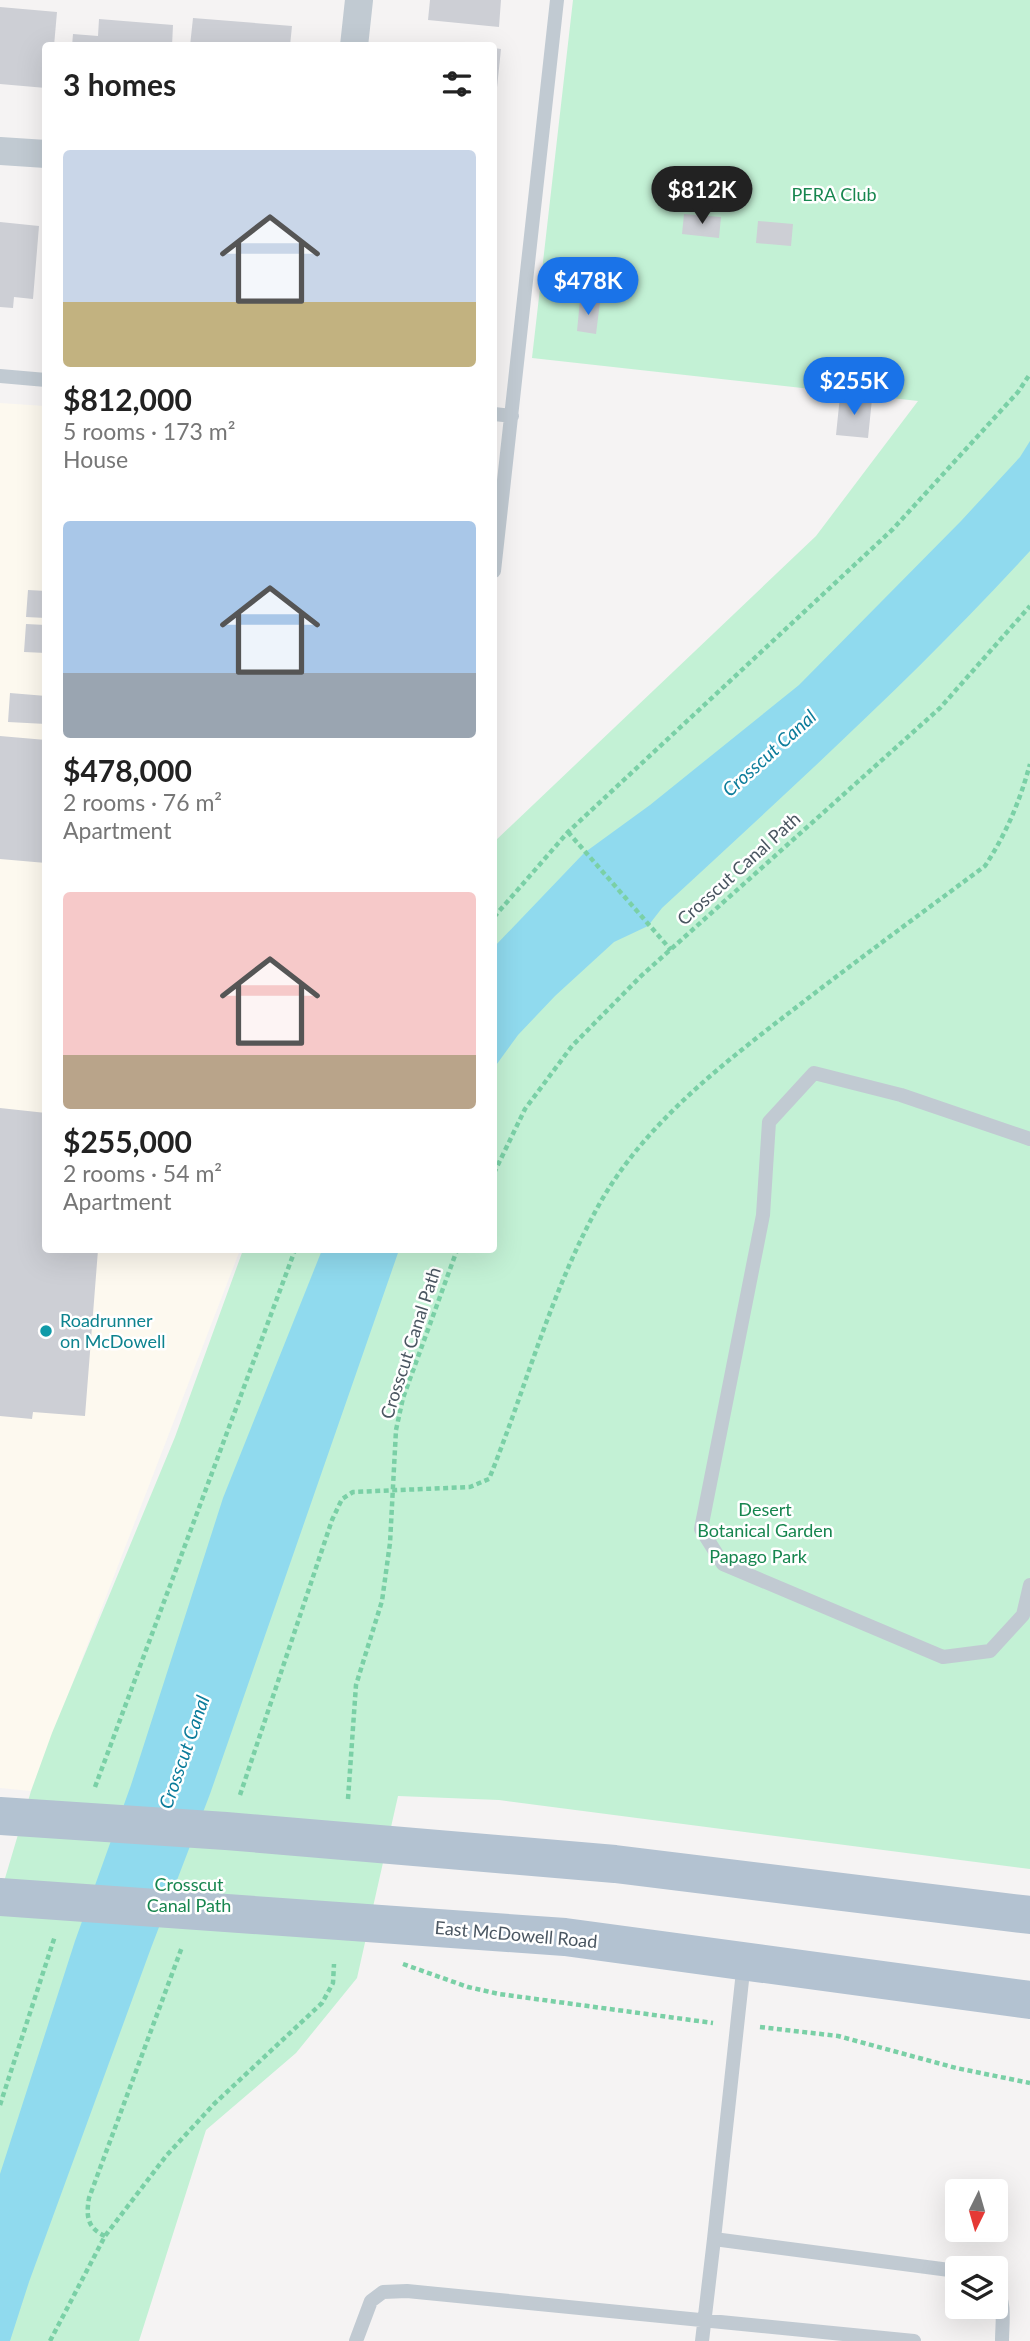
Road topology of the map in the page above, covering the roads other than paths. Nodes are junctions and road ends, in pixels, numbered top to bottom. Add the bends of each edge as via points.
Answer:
1 (359, 0) edge
2 (557, 0) edge
3 (354, 42) edge
4 (0, 150) edge
5 (42, 154) edge
6 (0, 376) edge
7 (42, 380) edge
8 (497, 414) edge
9 (512, 416) junction
10 (497, 545) edge
11 (1030, 1139) edge
12 (1030, 1584) edge
13 (0, 1816) edge
14 (0, 1897) edge
15 (937, 1903) junction
16 (1030, 1915) edge
17 (1030, 1932) edge
18 (744, 1962) junction
19 (1030, 2000) edge
20 (714, 2239) junction
21 (945, 2270) edge
22 (1003, 2319) edge
23 (703, 2320) junction
24 (356, 2341) edge
25 (702, 2341) edge
26 (914, 2341) edge
27 (1002, 2341) edge

1 - 3 street
2 - 9 lane
4 - 5 street
6 - 7 lane
8 - 9 lane
9 - 10 lane
11 - 12 lane via 901,1095 814,1073 769,1122 763,1215 701,1529 723,1564 943,1657 990,1651 1023,1615
13 - 15 main road via 615,1864
14 - 18 main road, East McDowell Road via 65,1918 179,1927 565,1937
15 - 16 main road
15 - 17 main road
18 - 19 main road, East McDowell Road
18 - 20 lane
20 - 21 lane
20 - 23 lane
22 - 27 lane
23 - 24 lane via 383,2292 371,2301
23 - 25 lane
23 - 26 lane

